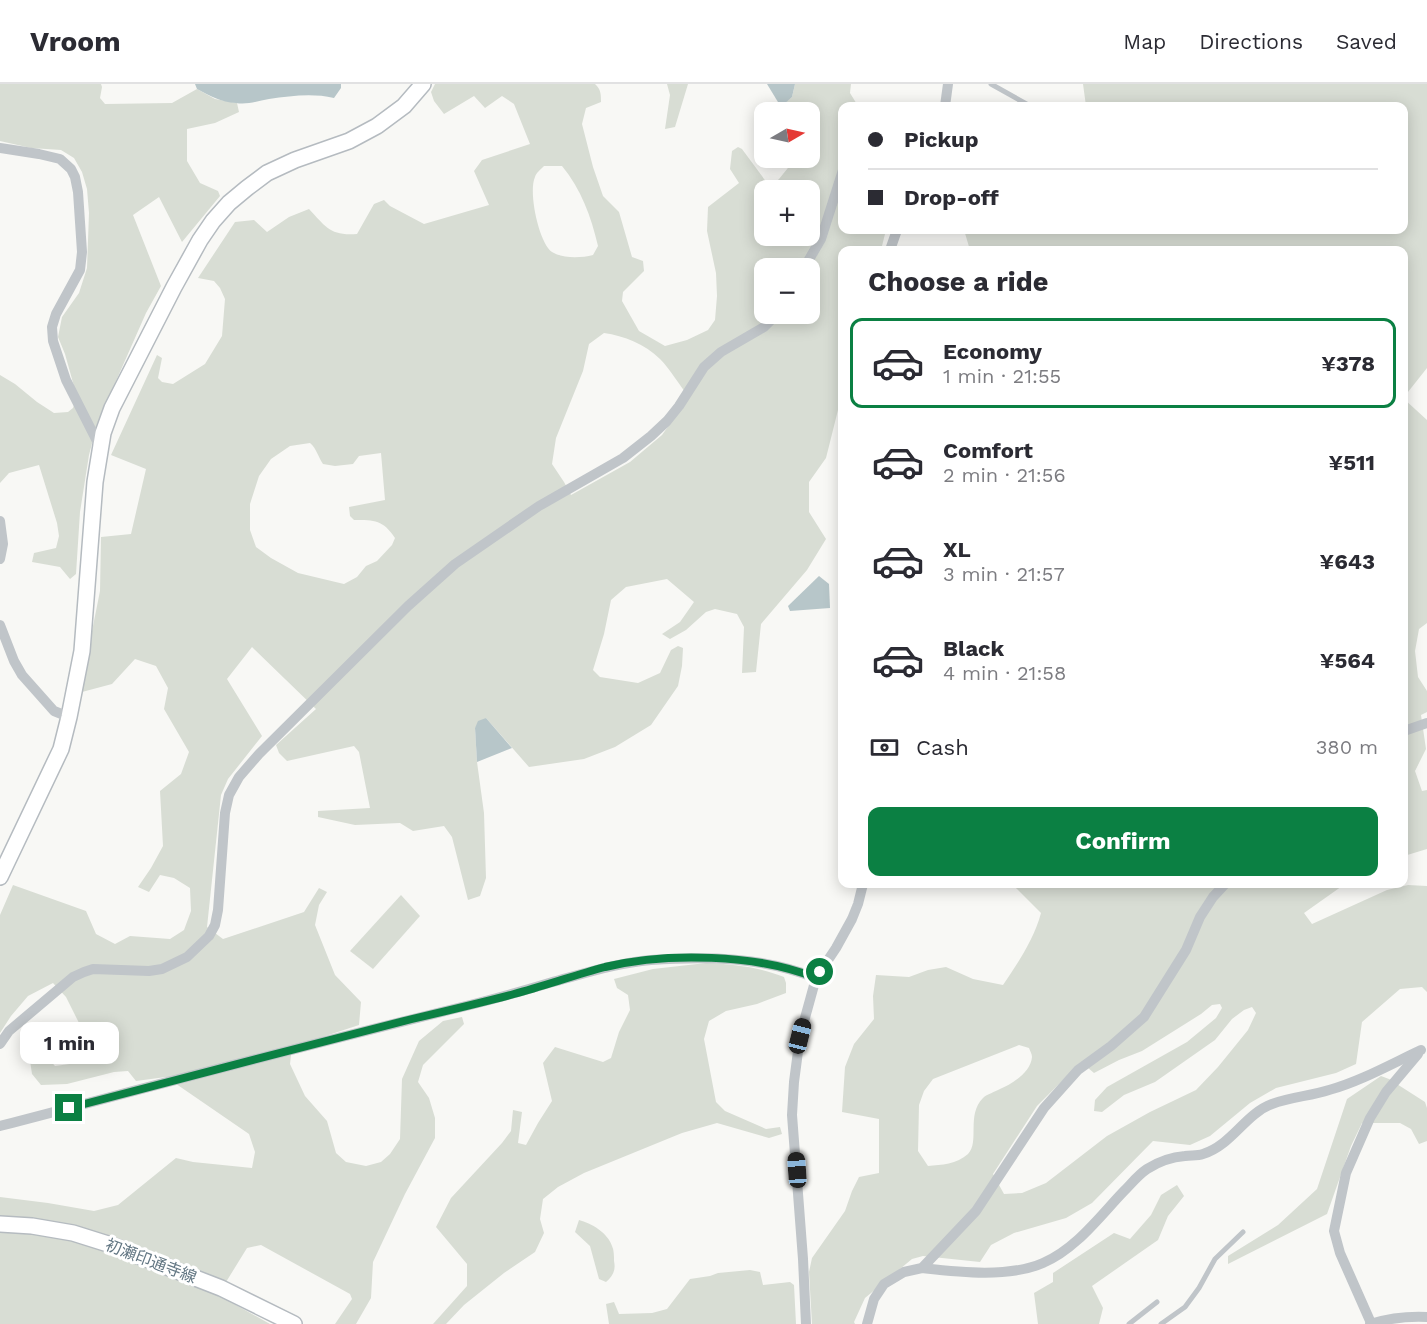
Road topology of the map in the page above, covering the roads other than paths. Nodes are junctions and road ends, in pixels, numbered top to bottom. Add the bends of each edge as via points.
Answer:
1 (423, 84) edge
2 (948, 84) edge
3 (991, 84) edge
4 (946, 102) edge
5 (1023, 102) edge
6 (0, 148) edge
7 (838, 186) edge
8 (810, 258) edge
9 (767, 324) edge
10 (101, 449) junction
11 (0, 521) edge
12 (0, 559) edge
13 (0, 625) edge
14 (69, 717) junction
15 (1427, 723) edge
16 (1408, 730) edge
17 (0, 877) edge
18 (864, 888) edge
19 (1221, 888) edge
20 (816, 978) junction
21 (0, 1044) edge
22 (1424, 1049) edge
23 (0, 1126) edge
24 (0, 1224) edge
25 (1243, 1232) dead end
26 (922, 1268) junction
27 (1157, 1302) dead end
28 (1427, 1317) edge
29 (294, 1324) edge
30 (806, 1324) edge
31 (867, 1324) edge
32 (1129, 1324) edge
33 (1161, 1324) edge
34 (1371, 1324) edge

1 - 10 street via 404,106 377,126 267,173 219,215 174,286 112,408 102,433
2 - 4 street
3 - 5 lane
6 - 10 street via 60,159 75,177 80,270 56,314 53,341 66,380
7 - 8 street via 822,239
9 - 21 street via 704,368 667,421 623,458 539,506 455,564 259,754 229,795 215,926 187,957 162,969 93,969 73,977 9,1030
10 - 14 street via 82,651
11 - 12 street
13 - 14 street via 22,675 54,711
14 - 17 street via 61,749
15 - 16 street
18 - 20 street via 852,919
19 - 26 street via 1200,917 1186,950 1144,1017 1078,1070 1044,1108 976,1211
20 - 23 street via 772,965 697,958 607,967
20 - 30 street via 800,1036 792,1114
22 - 26 street via 1330,1090 1271,1104 1225,1143 1202,1154 1164,1160 1146,1169 1074,1243 1041,1264 984,1272
22 - 34 street via 1386,1092 1370,1118 1346,1173 1334,1231
24 - 29 street, 初瀬印通寺線 via 73,1233 108,1244 221,1288
25 - 33 lane via 1215,1258 1185,1307
26 - 31 street via 904,1272 884,1284 874,1299
27 - 32 lane
28 - 34 street via 1394,1317

